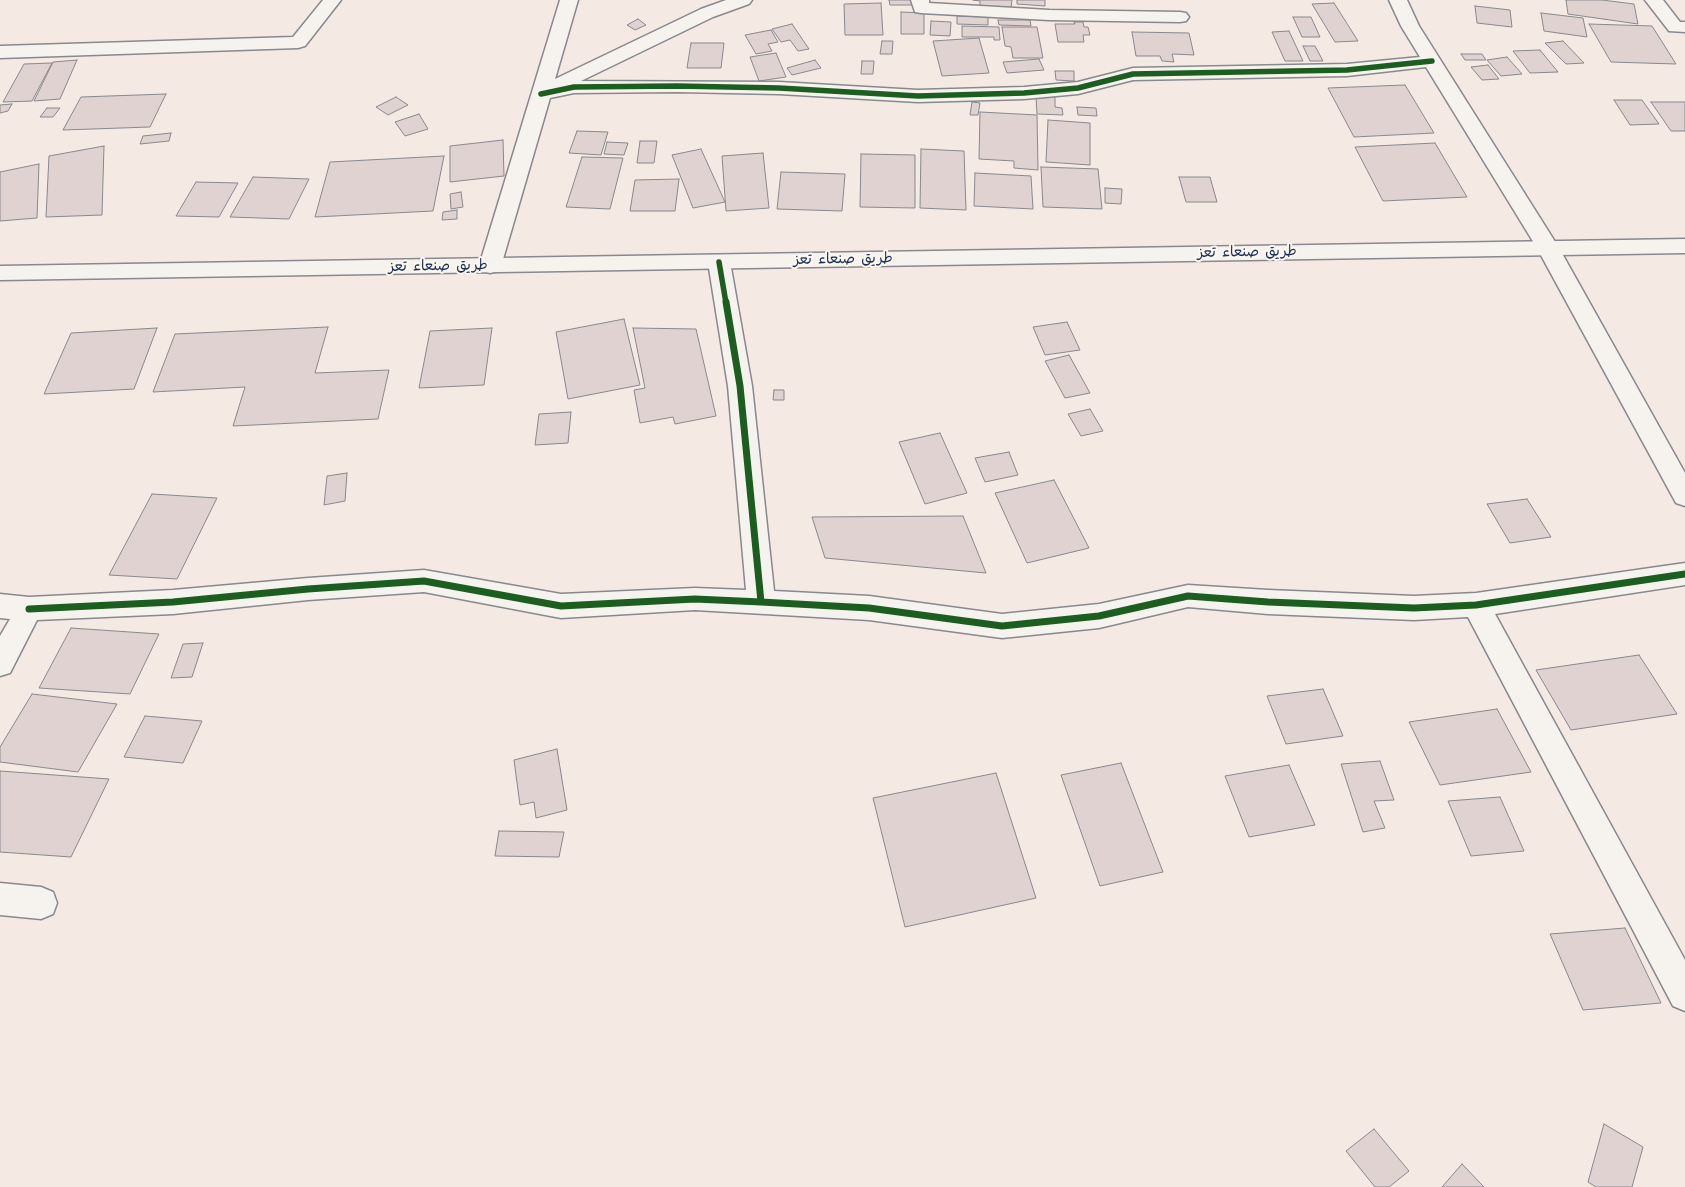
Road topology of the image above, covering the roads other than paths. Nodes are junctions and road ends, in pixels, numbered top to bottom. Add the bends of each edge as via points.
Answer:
1 (332, 0) edge
2 (569, 0) edge
3 (743, 0) edge
4 (920, 0) edge
5 (1398, 0) edge
6 (1654, 0) edge
7 (1180, 17) dead end
8 (1685, 27) edge
9 (0, 52) edge
10 (1432, 61) junction
11 (541, 94) junction
12 (1685, 246) edge
13 (1548, 248) junction
14 (719, 262) junction
15 (490, 266) junction
16 (0, 274) edge
17 (1685, 496) edge
18 (1685, 574) edge
19 (761, 602) junction
20 (1476, 605) junction
21 (0, 606) edge
22 (29, 609) junction
23 (0, 664) edge
24 (0, 899) edge
25 (41, 903) dead end
26 (1685, 994) edge

1 - 9 main road via 298,42
2 - 11 main road
3 - 11 main road via 707,13
4 - 7 main road via 921,8 1049,15
5 - 10 main road
6 - 8 main road via 1675,27
10 - 11 main road via 1347,70 1133,74 1078,88 1014,93 918,96 677,86 574,87
10 - 13 main road
11 - 15 main road
12 - 13 main road, طريق صنعاء تعز
13 - 14 main road, طريق صنعاء تعز
13 - 17 main road
14 - 15 main road, طريق صنعاء تعز
14 - 19 main road via 740,386
15 - 16 main road, طريق صنعاء تعز
18 - 20 main road
19 - 20 main road via 869,608 1002,626 1099,616 1188,596 1414,608
19 - 22 main road via 695,599 561,606 424,581 173,602
20 - 26 main road
21 - 22 main road
22 - 23 main road
24 - 25 main road

